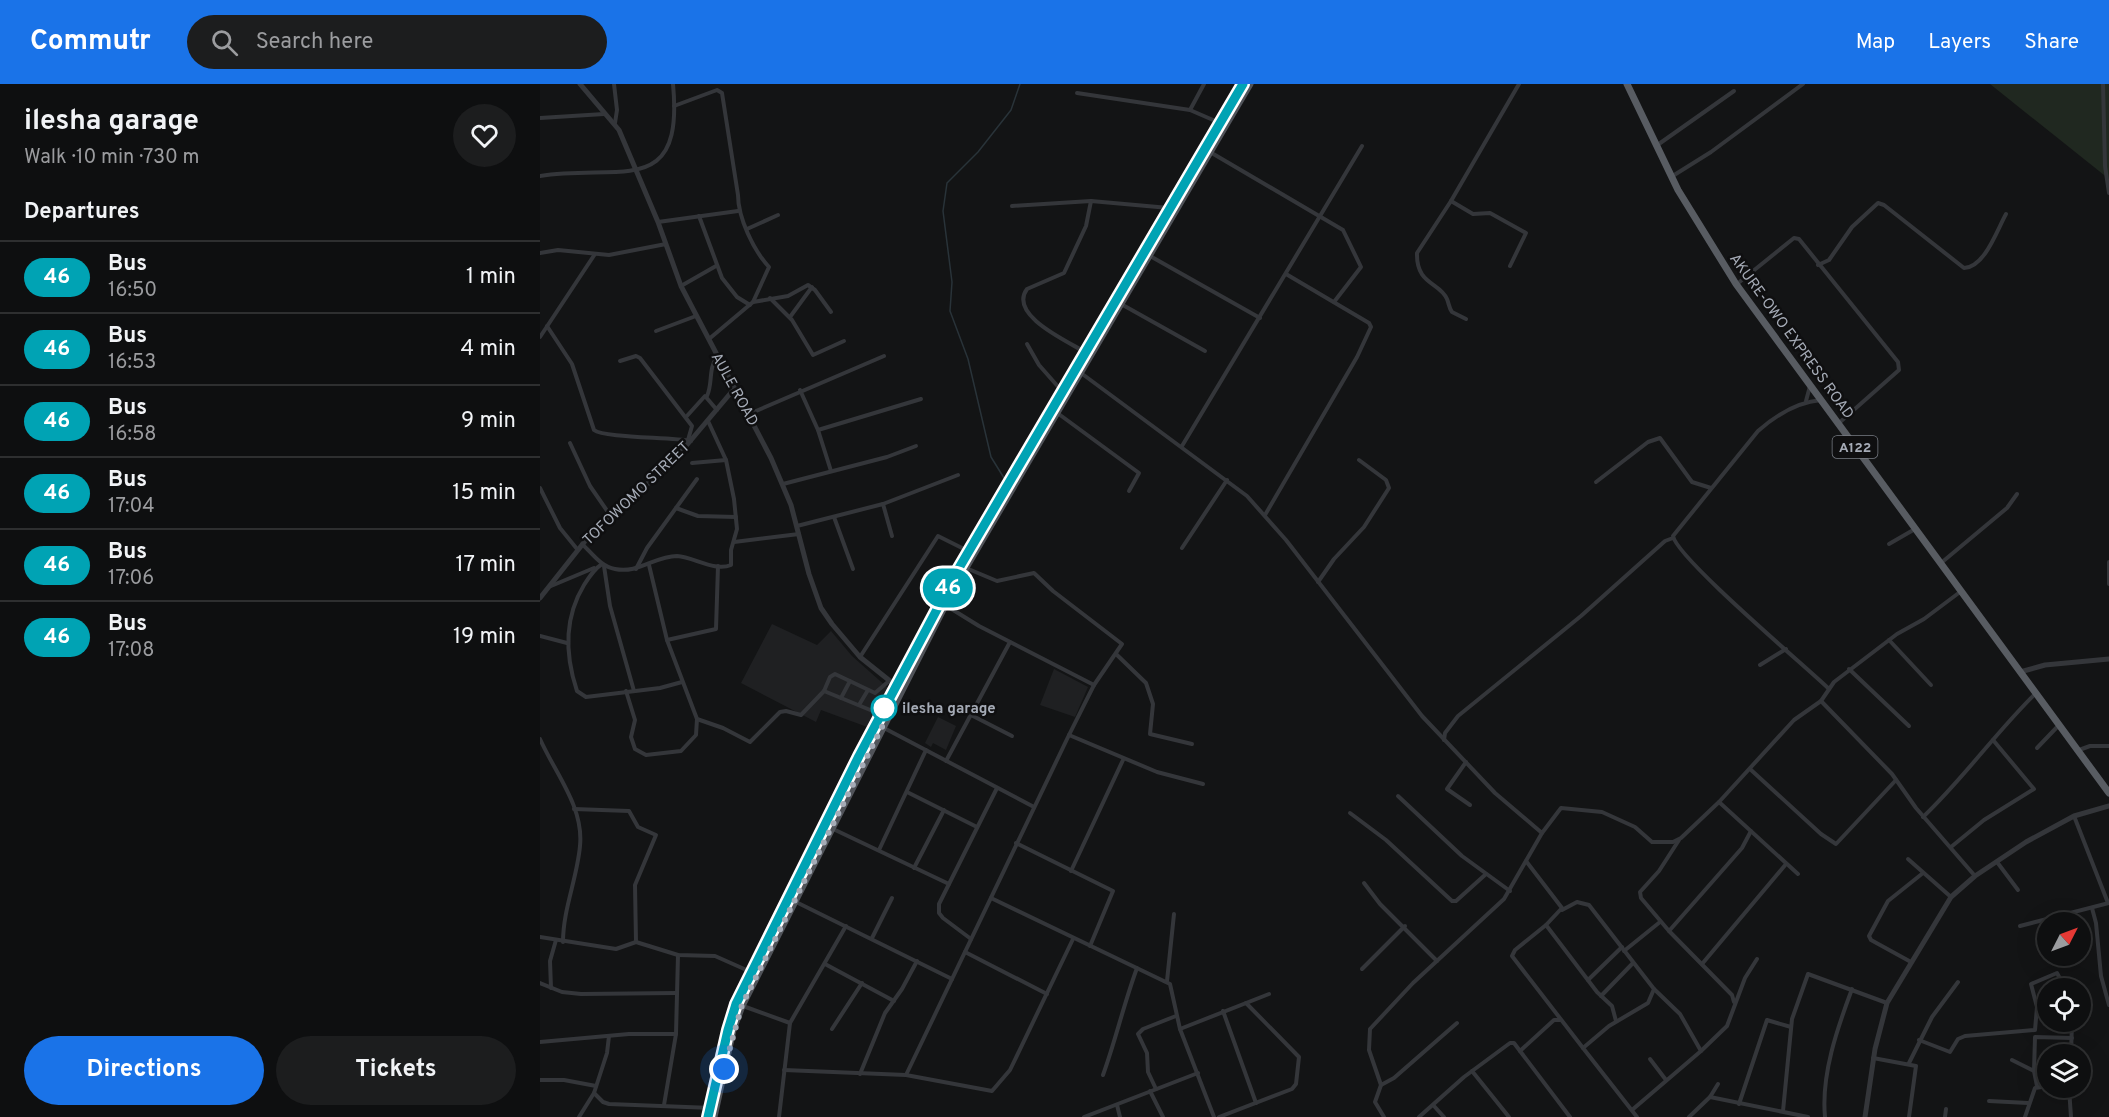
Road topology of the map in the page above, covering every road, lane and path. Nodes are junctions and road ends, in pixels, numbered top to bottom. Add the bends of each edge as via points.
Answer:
1 (580, 84) edge
2 (614, 84) edge
3 (673, 84) edge
4 (1204, 84) edge
5 (1519, 84) edge
6 (1626, 84) edge
7 (1803, 84) edge
8 (2103, 84) edge
9 (1244, 85) edge
10 (1734, 91) dead end
11 (1077, 93) dead end
12 (674, 106) junction
13 (1190, 110) junction
14 (604, 114) junction
15 (540, 118) edge
16 (2107, 119) edge
17 (615, 123) junction
18 (1220, 123) junction
19 (1362, 146) dead end
20 (1655, 146) junction
21 (1213, 152) junction
22 (637, 171) junction
23 (540, 176) edge
24 (1670, 177) junction
25 (2108, 180) edge
26 (2109, 193) edge
27 (1091, 201) junction
28 (1451, 201) junction
29 (1012, 206) dead end
30 (1172, 209) junction
31 (738, 212) junction
32 (2006, 214) dead end
33 (778, 215) dead end
34 (699, 216) junction
35 (1319, 216) junction
36 (658, 222) junction
37 (747, 230) junction
38 (666, 244) junction
39 (540, 253) edge
40 (595, 254) junction
41 (1150, 255) junction
42 (1817, 265) junction
43 (716, 266) junction
44 (1510, 266) dead end
45 (1286, 274) junction
46 (1736, 284) junction
47 (681, 286) junction
48 (812, 287) junction
49 (770, 297) junction
50 (1334, 302) junction
51 (752, 303) junction
52 (1121, 304) junction
53 (831, 312) dead end
54 (696, 316) junction
55 (790, 317) junction
56 (1260, 318) junction
57 (1466, 319) dead end
58 (547, 326) junction
59 (656, 331) dead end
60 (540, 337) edge
61 (708, 340) junction
62 (844, 341) dead end
63 (1027, 344) dead end
64 (1205, 351) dead end
65 (1085, 352) junction
66 (884, 356) dead end
67 (717, 357) junction
68 (621, 361) dead end
69 (1080, 372) junction
70 (1810, 387) junction
71 (734, 388) junction
72 (800, 390) junction
73 (1061, 390) junction
74 (707, 396) junction
75 (921, 399) dead end
76 (1821, 400) junction
77 (1806, 401) junction
78 (717, 410) junction
79 (1053, 411) junction
80 (749, 414) junction
81 (686, 417) junction
82 (708, 421) junction
83 (1838, 424) junction
84 (818, 430) junction
85 (690, 440) junction
86 (570, 443) dead end
87 (916, 446) dead end
88 (1182, 446) junction
89 (726, 460) junction
90 (1359, 460) dead end
91 (692, 463) dead end
92 (831, 471) junction
93 (958, 475) dead end
94 (697, 479) dead end
95 (1227, 480) junction
96 (1596, 482) dead end
97 (783, 484) junction
98 (1711, 488) junction
99 (540, 491) edge
100 (1129, 491) dead end
101 (2017, 494) dead end
102 (883, 504) junction
103 (676, 508) junction
104 (610, 515) junction
105 (1265, 515) junction
106 (736, 517) junction
107 (834, 517) junction
108 (797, 526) junction
109 (1915, 529) junction
110 (982, 533) junction
111 (799, 534) junction
112 (892, 536) dead end
113 (1673, 538) junction
114 (734, 542) junction
115 (1889, 544) dead end
116 (580, 547) junction
117 (1182, 548) dead end
118 (968, 551) junction
119 (2109, 562) edge
120 (1940, 563) junction
121 (603, 565) junction
122 (649, 565) junction
123 (718, 566) junction
124 (596, 568) junction
125 (966, 568) junction
126 (635, 569) junction
127 (853, 569) dead end
128 (1318, 582) junction
129 (2109, 584) edge
130 (543, 591) edge
131 (1961, 591) junction
132 (945, 605) junction
133 (540, 636) edge
134 (667, 640) junction
135 (1889, 640) junction
136 (1010, 642) junction
137 (567, 643) junction
138 (1786, 649) junction
139 (1116, 654) junction
140 (860, 657) junction
141 (2109, 660) edge
142 (1760, 665) dead end
143 (1849, 669) junction
144 (2020, 672) junction
145 (850, 681) junction
146 (682, 682) junction
147 (892, 683) junction
148 (1931, 685) dead end
149 (1094, 686) junction
150 (1828, 688) junction
151 (634, 690) junction
152 (868, 690) junction
153 (626, 691) junction
154 (824, 691) junction
155 (2036, 693) junction
156 (841, 698) junction
157 (1821, 701) junction
158 (859, 705) junction
159 (881, 715) junction
160 (971, 715) junction
161 (697, 718) junction
162 (2059, 724) junction
163 (1909, 726) dead end
164 (882, 727) junction
165 (1069, 735) junction
166 (1012, 736) dead end
167 (540, 740) edge
168 (1444, 740) junction
169 (1993, 740) junction
170 (1191, 744) dead end
171 (2109, 746) edge
172 (2037, 748) dead end
173 (926, 750) junction
174 (2078, 750) junction
175 (1123, 760) junction
176 (946, 761) junction
177 (1466, 762) junction
178 (1750, 769) junction
179 (1896, 780) junction
180 (1203, 784) dead end
181 (997, 788) junction
182 (907, 792) junction
183 (2109, 793) edge
184 (1398, 796) dead end
185 (1719, 802) junction
186 (1470, 805) dead end
187 (2109, 806) edge
188 (1034, 807) junction
189 (574, 809) junction
190 (944, 810) junction
191 (1350, 813) dead end
192 (834, 814) junction
193 (2074, 816) junction
194 (1923, 817) junction
195 (830, 827) junction
196 (977, 827) junction
197 (1751, 831) junction
198 (1542, 833) junction
199 (1681, 838) junction
200 (1016, 843) junction
201 (1951, 847) junction
202 (879, 850) junction
203 (1908, 859) dead end
204 (1526, 861) junction
205 (1997, 861) junction
206 (1786, 864) junction
207 (914, 868) junction
208 (1071, 871) junction
209 (1923, 873) junction
210 (1486, 874) junction
211 (1798, 874) dead end
212 (1975, 876) junction
213 (1364, 883) dead end
214 (949, 884) junction
215 (2018, 890) dead end
216 (1510, 891) junction
217 (1951, 897) junction
218 (892, 898) dead end
219 (991, 898) junction
220 (794, 901) junction
221 (2108, 903) edge
222 (2098, 906) junction
223 (2092, 908) junction
224 (786, 909) junction
225 (1562, 910) junction
226 (1174, 914) dead end
227 (2095, 915) junction
228 (1660, 922) junction
229 (1546, 925) junction
230 (846, 926) junction
231 (1405, 926) junction
232 (2020, 926) dead end
233 (1669, 931) junction
234 (540, 937) edge
235 (872, 938) junction
236 (971, 939) junction
237 (1073, 939) junction
238 (556, 940) junction
239 (562, 942) junction
240 (636, 942) junction
241 (1090, 946) junction
242 (1623, 949) junction
243 (965, 952) junction
244 (678, 955) junction
245 (1757, 959) dead end
246 (917, 961) junction
247 (1437, 961) junction
248 (1911, 962) junction
249 (1633, 963) junction
250 (825, 964) junction
251 (1702, 964) junction
252 (1137, 968) junction
253 (1362, 969) dead end
254 (751, 972) junction
255 (2045, 978) edge
256 (2060, 978) edge
257 (952, 979) junction
258 (1588, 980) junction
259 (1167, 981) junction
260 (2037, 981) edge
261 (1958, 982) dead end
262 (540, 983) edge
263 (862, 983) junction
264 (551, 988) junction
265 (1654, 989) junction
266 (1852, 989) junction
267 (677, 993) junction
268 (1047, 994) junction
269 (1269, 994) dead end
270 (1601, 996) junction
271 (894, 1000) junction
272 (1734, 1002) junction
273 (2109, 1002) edge
274 (1246, 1003) junction
275 (1887, 1003) junction
276 (742, 1005) junction
277 (2037, 1007) edge
278 (2037, 1007) edge
279 (1223, 1011) junction
280 (1554, 1013) junction
281 (1176, 1016) junction
282 (1554, 1020) junction
283 (1560, 1020) junction
284 (1616, 1021) junction
285 (790, 1023) junction
286 (1457, 1023) dead end
287 (1791, 1027) junction
288 (832, 1029) dead end
289 (1180, 1029) junction
290 (2072, 1032) edge
291 (676, 1034) junction
292 (609, 1036) junction
293 (2072, 1038) junction
294 (1919, 1040) junction
295 (540, 1042) edge
296 (2072, 1044) edge
297 (1583, 1048) junction
298 (1520, 1051) junction
299 (1701, 1051) junction
300 (1874, 1058) junction
301 (1650, 1059) dead end
302 (2012, 1060) dead end
303 (1909, 1062) junction
304 (784, 1070) junction
305 (1472, 1071) junction
306 (2034, 1071) junction
307 (1198, 1073) junction
308 (860, 1074) junction
309 (906, 1075) junction
310 (1103, 1075) dead end
311 (540, 1080) edge
312 (1666, 1080) junction
313 (1381, 1084) junction
314 (1718, 1084) dead end
315 (596, 1086) junction
316 (2037, 1086) joint
317 (1156, 1089) junction
318 (1150, 1091) junction
319 (594, 1093) junction
320 (1710, 1097) junction
321 (2070, 1098) edge
322 (1989, 1101) dead end
323 (2028, 1103) junction
324 (1256, 1104) junction
325 (1739, 1104) junction
326 (664, 1105) junction
327 (1117, 1105) junction
328 (1434, 1106) junction
329 (712, 1108) junction
330 (1946, 1109) dead end
331 (1632, 1110) junction
332 (1783, 1112) junction
333 (579, 1117) edge
334 (708, 1117) edge
335 (714, 1117) edge
336 (779, 1117) edge
337 (1084, 1117) edge
338 (1120, 1117) edge
339 (1162, 1117) edge
340 (1214, 1117) edge
341 (1219, 1117) edge
342 (1384, 1117) edge
343 (1419, 1117) edge
344 (1444, 1117) edge
345 (1509, 1117) edge
346 (1570, 1117) edge
347 (1637, 1117) edge
348 (1689, 1117) edge
349 (1808, 1117) edge
350 (1825, 1117) edge
351 (1865, 1117) edge
352 (1909, 1117) edge
353 (1945, 1117) edge
354 (2025, 1117) edge
355 (2071, 1117) edge

1 - 14 street, AULE ROAD
2 - 17 street
3 - 12 street
4 - 13 street
5 - 28 street
6 - 20 highway, AKURE-OWO EXPRESS ROAD / A122
7 - 24 street via 1711,152
8 - 16 street
9 - 18 main road
9 - 21 main road
10 - 20 street
11 - 13 street
12 - 22 street via 666,152
12 - 31 street via 717,90 722,93
13 - 18 street
14 - 15 street
14 - 17 street, AULE ROAD
16 - 25 street
17 - 22 street, AULE ROAD
18 - 30 main road
19 - 35 street
20 - 24 highway, AKURE-OWO EXPRESS ROAD / A122
21 - 30 main road
21 - 35 street
22 - 23 street
22 - 36 street, AULE ROAD
24 - 46 highway, AKURE-OWO EXPRESS ROAD / A122
25 - 26 street
27 - 29 street
27 - 30 street
27 - 65 street via 1086,226 1064,273 1027,289 1023,297 1032,319
28 - 44 street via 1473,214 1491,213 1526,233
28 - 57 street via 1417,256 1428,283 1446,297 1452,312
30 - 41 main road
30 - 65 main road
31 - 34 street
31 - 37 street
32 - 42 street via 1982,258 1973,267 1964,268 1878,203 1852,226 1829,261
33 - 37 street
34 - 36 street
34 - 43 street via 717,257
35 - 45 street
35 - 50 street via 1346,232 1361,265
36 - 38 street, AULE ROAD
37 - 51 street via 758,255 769,267
38 - 40 street via 618,254
38 - 47 street, AULE ROAD
39 - 40 street via 558,250
40 - 58 street
41 - 52 main road
41 - 56 street
42 - 46 street via 1799,239 1794,238
42 - 83 street via 1900,367
43 - 47 street
43 - 51 street via 732,293
45 - 50 street
45 - 56 street
46 - 70 highway, AKURE-OWO EXPRESS ROAD / A122
47 - 54 street, AULE ROAD
48 - 49 street via 808,285 788,296
48 - 53 street
48 - 55 street
49 - 51 street
49 - 55 street
50 - 105 street via 1371,327
51 - 61 street
52 - 64 street
52 - 69 main road
54 - 59 street
54 - 61 street, AULE ROAD
55 - 62 street via 814,356
56 - 88 street
58 - 60 street
58 - 85 street via 572,364 594,430 607,436
61 - 67 street, AULE ROAD
63 - 73 street
65 - 73 main road
66 - 72 street
67 - 71 street, AULE ROAD
67 - 74 street via 711,368
68 - 81 street via 639,357
69 - 79 main road
69 - 88 street
70 - 76 highway, AKURE-OWO EXPRESS ROAD / A122
70 - 77 street
71 - 78 street, TOFOWOMO STREET
71 - 80 street, AULE ROAD
72 - 80 street
72 - 84 street
73 - 79 main road
74 - 78 street
74 - 81 street
75 - 84 street
76 - 77 street
76 - 83 highway, AKURE-OWO EXPRESS ROAD / A122
77 - 98 street via 1758,431
78 - 82 street, TOFOWOMO STREET
79 - 100 street via 1139,473
79 - 110 main road
80 - 97 street, AULE ROAD
81 - 85 street via 693,428
82 - 85 street, TOFOWOMO STREET
82 - 89 street
83 - 109 highway, AKURE-OWO EXPRESS ROAD / A122
84 - 92 street
85 - 104 street, TOFOWOMO STREET via 652,481
86 - 104 street via 590,486
87 - 92 street
88 - 95 street
89 - 91 street
89 - 106 street
90 - 128 street via 1386,480 1389,488 1364,527
92 - 97 street
93 - 102 street
94 - 103 street
95 - 105 street
95 - 117 street
96 - 98 street via 1655,438 1662,439 1692,482
97 - 108 street, AULE ROAD
98 - 113 street
99 - 116 street via 560,528
101 - 120 street via 2007,508
102 - 107 street
102 - 112 street
103 - 106 street via 698,516
103 - 126 street
104 - 116 street, TOFOWOMO STREET
105 - 128 street
106 - 114 street
107 - 108 street
107 - 127 street
108 - 111 street, AULE ROAD
109 - 115 street
109 - 120 highway, AKURE-OWO EXPRESS ROAD / A122
110 - 118 main road
110 - 125 main road
111 - 114 street
111 - 140 street, AULE ROAD via 821,608
113 - 138 street via 1694,564
113 - 168 street via 1463,712 1445,733
114 - 123 street via 731,565
116 - 121 street
116 - 130 street, TOFOWOMO STREET
118 - 140 street via 938,536
118 - 147 main road
119 - 129 street
120 - 131 highway, AKURE-OWO EXPRESS ROAD / A122
121 - 124 street
121 - 126 street
121 - 151 street via 610,606
122 - 123 street via 674,556
122 - 126 street
122 - 134 street
123 - 134 street via 716,629
124 - 130 street
124 - 137 street via 573,605
125 - 132 main road
125 - 139 street via 997,581 1034,573 1121,640
128 - 168 street
131 - 135 street
131 - 144 highway, AKURE-OWO EXPRESS ROAD / A122
132 - 136 street
132 - 164 main road
133 - 137 street
134 - 146 street
135 - 143 street
135 - 148 street
136 - 149 street
136 - 160 street
137 - 153 street via 580,694 586,697
138 - 142 street
138 - 150 street
139 - 149 street
139 - 170 street via 1146,683 1153,704 1150,734
140 - 147 street, AULE ROAD
141 - 144 street via 2045,665
143 - 150 street
143 - 163 street
144 - 155 highway, AKURE-OWO EXPRESS ROAD / A122
145 - 152 street
145 - 154 street via 832,675
145 - 156 street
146 - 151 street
146 - 161 street
147 - 152 street via 877,693
147 - 159 main road
149 - 165 street
150 - 157 street
151 - 153 street
152 - 158 street
153 - 161 street via 635,720 632,740 642,754 680,752 696,735
154 - 156 street
154 - 161 street via 801,716 780,712 750,742
155 - 162 highway, AKURE-OWO EXPRESS ROAD / A122
155 - 169 street
156 - 158 street
157 - 178 street via 1794,720
157 - 179 street
158 - 159 street
159 - 192 main road
160 - 166 street
160 - 176 street
162 - 172 street
162 - 174 highway, AKURE-OWO EXPRESS ROAD / A122
164 - 173 street
164 - 192 main road
165 - 175 street
165 - 188 street
167 - 189 street
168 - 177 street
169 - 194 street
169 - 201 street via 2034,789 1984,820
171 - 174 street
173 - 176 street
173 - 182 street
174 - 183 highway, AKURE-OWO EXPRESS ROAD / A122
175 - 180 street
175 - 208 street
176 - 181 street
177 - 186 street via 1447,789
177 - 198 street
178 - 179 street via 1836,844
178 - 185 street
179 - 194 street
181 - 188 street
181 - 196 street
182 - 190 street
182 - 202 street
184 - 210 street
185 - 197 street
185 - 199 street
187 - 193 street
188 - 200 street
189 - 239 street via 580,845
189 - 240 street via 628,811 638,827 656,836 635,885
190 - 196 street
190 - 207 street
191 - 210 street via 1386,840 1452,901
192 - 195 main road
192 - 224 main road
193 - 205 street
193 - 221 street
194 - 201 street
195 - 202 street
195 - 220 main road
196 - 214 street
197 - 206 street
197 - 233 street via 1742,848
198 - 199 street via 1561,808 1602,812 1635,827 1652,842
198 - 204 street
199 - 228 street via 1640,892
200 - 208 street
200 - 219 street
201 - 212 street
202 - 207 street
203 - 209 street
204 - 216 street
204 - 225 street
205 - 212 street
205 - 215 street
206 - 211 street
206 - 251 street
207 - 214 street
208 - 241 street via 1113,891
209 - 217 street
209 - 248 street via 1888,901 1869,936
210 - 216 street
212 - 217 street
213 - 231 street
214 - 236 street via 939,913
216 - 247 street
217 - 248 street
218 - 235 street
219 - 236 street
219 - 237 street
220 - 224 main road
220 - 230 street
221 - 222 street
222 - 223 street
222 - 227 street
223 - 227 street
223 - 232 street
224 - 254 main road
224 - 276 main road
225 - 229 street
225 - 242 street via 1577,902 1586,903
226 - 259 street
227 - 273 street via 2098,961
228 - 233 street
228 - 242 street
229 - 258 street
229 - 280 street via 1512,956
230 - 235 street
230 - 250 street
231 - 247 street
231 - 253 street
233 - 251 street
234 - 238 street
235 - 246 street
236 - 243 street
237 - 241 street
237 - 268 street
238 - 239 street
238 - 264 street via 550,961
239 - 240 street via 615,949
240 - 244 street
241 - 252 street
242 - 249 street
242 - 258 street
243 - 257 street
243 - 268 street
244 - 254 street via 715,956
244 - 267 street
245 - 272 street
246 - 257 street
246 - 271 street
247 - 313 street via 1368,1034 1369,1050
248 - 275 street
249 - 265 street
249 - 270 street
250 - 263 street
250 - 285 street
251 - 272 street
252 - 259 street
252 - 310 street
254 - 329 main road via 731,1016
255 - 256 street via 2057,973
257 - 309 street
258 - 270 street
259 - 281 street via 1172,986
260 - 278 street via 2031,984
261 - 294 street
262 - 264 street
263 - 271 street
263 - 288 street
264 - 267 street via 581,994
265 - 284 street via 1648,1003
265 - 299 street via 1680,1014
266 - 275 street
266 - 287 street via 1808,974
266 - 350 street via 1827,1079
267 - 291 street
268 - 309 street via 1010,1070 992,1091
269 - 274 street
270 - 284 street via 1612,1006
271 - 308 street via 881,1021
272 - 299 street via 1727,1026
274 - 279 street
274 - 324 street via 1299,1057 1295,1086
275 - 300 street
276 - 285 street
276 - 329 main road
277 - 294 street via 2036,1029 1965,1036 1958,1039 1950,1052
279 - 289 street
279 - 324 street
280 - 282 street
280 - 283 street
281 - 289 street
281 - 317 street via 1138,1034
282 - 283 street
282 - 298 street
283 - 297 street
284 - 297 street
285 - 304 street
286 - 313 street via 1394,1078
287 - 325 street via 1767,1020
287 - 332 street
289 - 307 street
290 - 293 street
291 - 292 street
291 - 326 street
292 - 295 street
292 - 315 street
293 - 296 street
293 - 306 street via 2036,1036
294 - 303 street
297 - 331 street
298 - 305 street via 1510,1043
298 - 346 street
299 - 312 street
300 - 303 street
300 - 351 street
301 - 312 street
302 - 306 street
303 - 352 street via 1917,1068
304 - 308 street
304 - 336 street
305 - 328 street
305 - 345 street
306 - 316 street
307 - 317 street
307 - 340 street
308 - 309 street
311 - 315 street
312 - 331 street
313 - 342 street via 1375,1102
314 - 320 street
315 - 319 street
316 - 323 street
317 - 318 street
318 - 327 street
318 - 339 street
319 - 326 street via 609,1104
319 - 333 street
320 - 325 street
320 - 348 street
321 - 355 street
322 - 323 street
323 - 354 street
324 - 341 street
325 - 332 street
326 - 329 street
327 - 337 street
327 - 338 street
328 - 343 street
328 - 344 street
329 - 334 main road
329 - 335 main road
330 - 353 street
331 - 347 street
332 - 349 street

